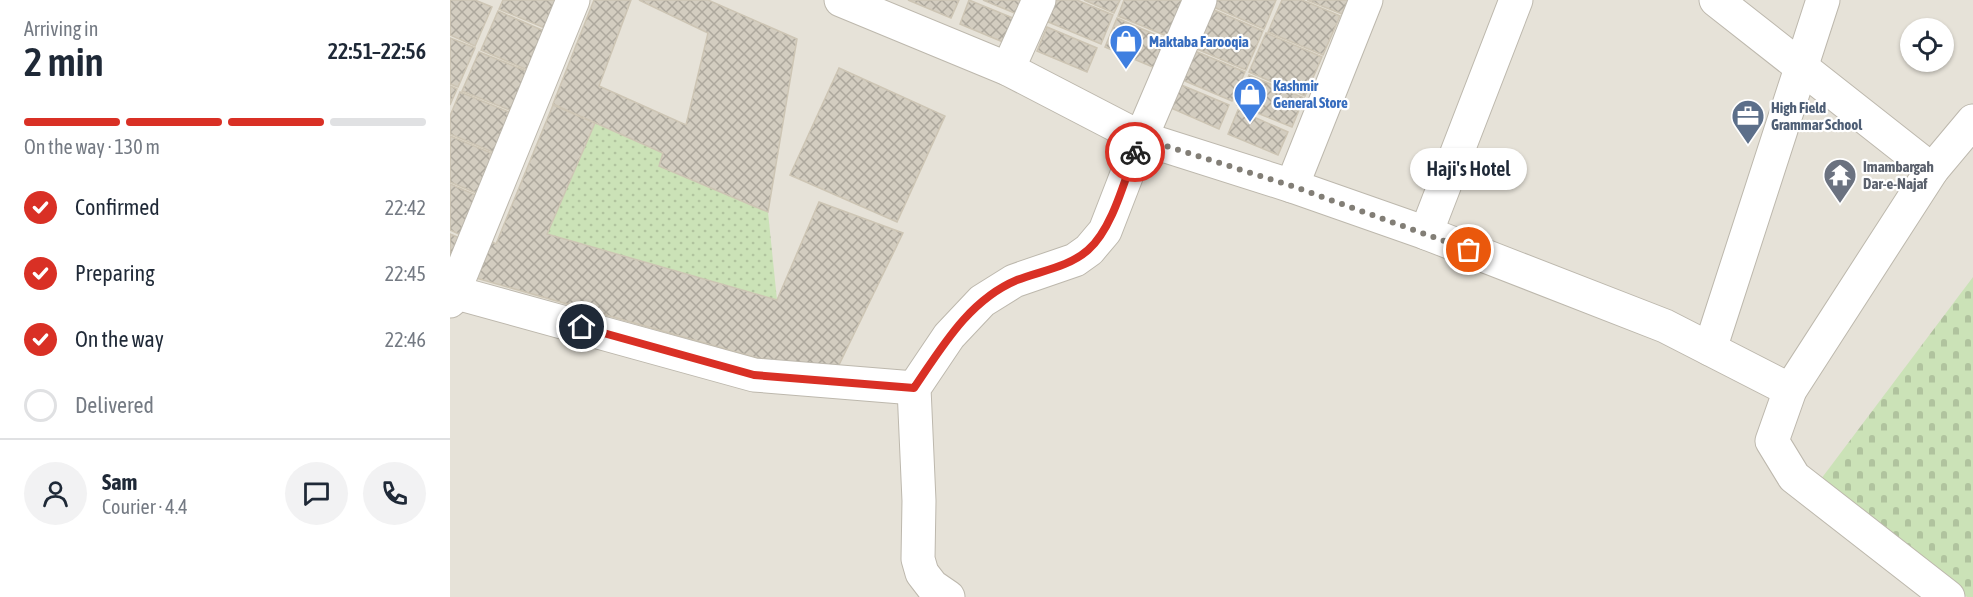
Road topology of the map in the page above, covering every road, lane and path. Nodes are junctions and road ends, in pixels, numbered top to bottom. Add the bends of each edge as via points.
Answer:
1 (573, 0) edge
2 (841, 0) edge
3 (1039, 0) edge
4 (1200, 0) edge
5 (1366, 0) edge
6 (1516, 0) edge
7 (1716, 0) edge
8 (1823, 0) edge
9 (885, 8) edge
10 (1801, 68) junction
11 (1008, 69) junction
12 (1973, 121) edge
13 (1141, 138) junction
14 (1932, 171) junction
15 (1292, 186) junction
16 (1426, 233) junction
17 (452, 296) edge
18 (1710, 349) junction
19 (914, 388) junction
20 (1790, 390) junction
21 (948, 597) edge
22 (1948, 597) edge

1 - 17 street
2 - 9 street
3 - 11 street
4 - 13 street
5 - 15 street
6 - 16 street
7 - 10 street
8 - 10 street
9 - 11 street
10 - 14 street
10 - 18 street
11 - 13 street
12 - 14 street
13 - 15 street
13 - 19 street via 1105,231 1089,250 1075,260 1014,281 982,301 949,336
14 - 20 street
15 - 16 street
16 - 18 street via 1665,326
17 - 19 street via 754,375
18 - 20 street
19 - 21 street via 918,559 932,586
20 - 22 street via 1772,441 1794,477

